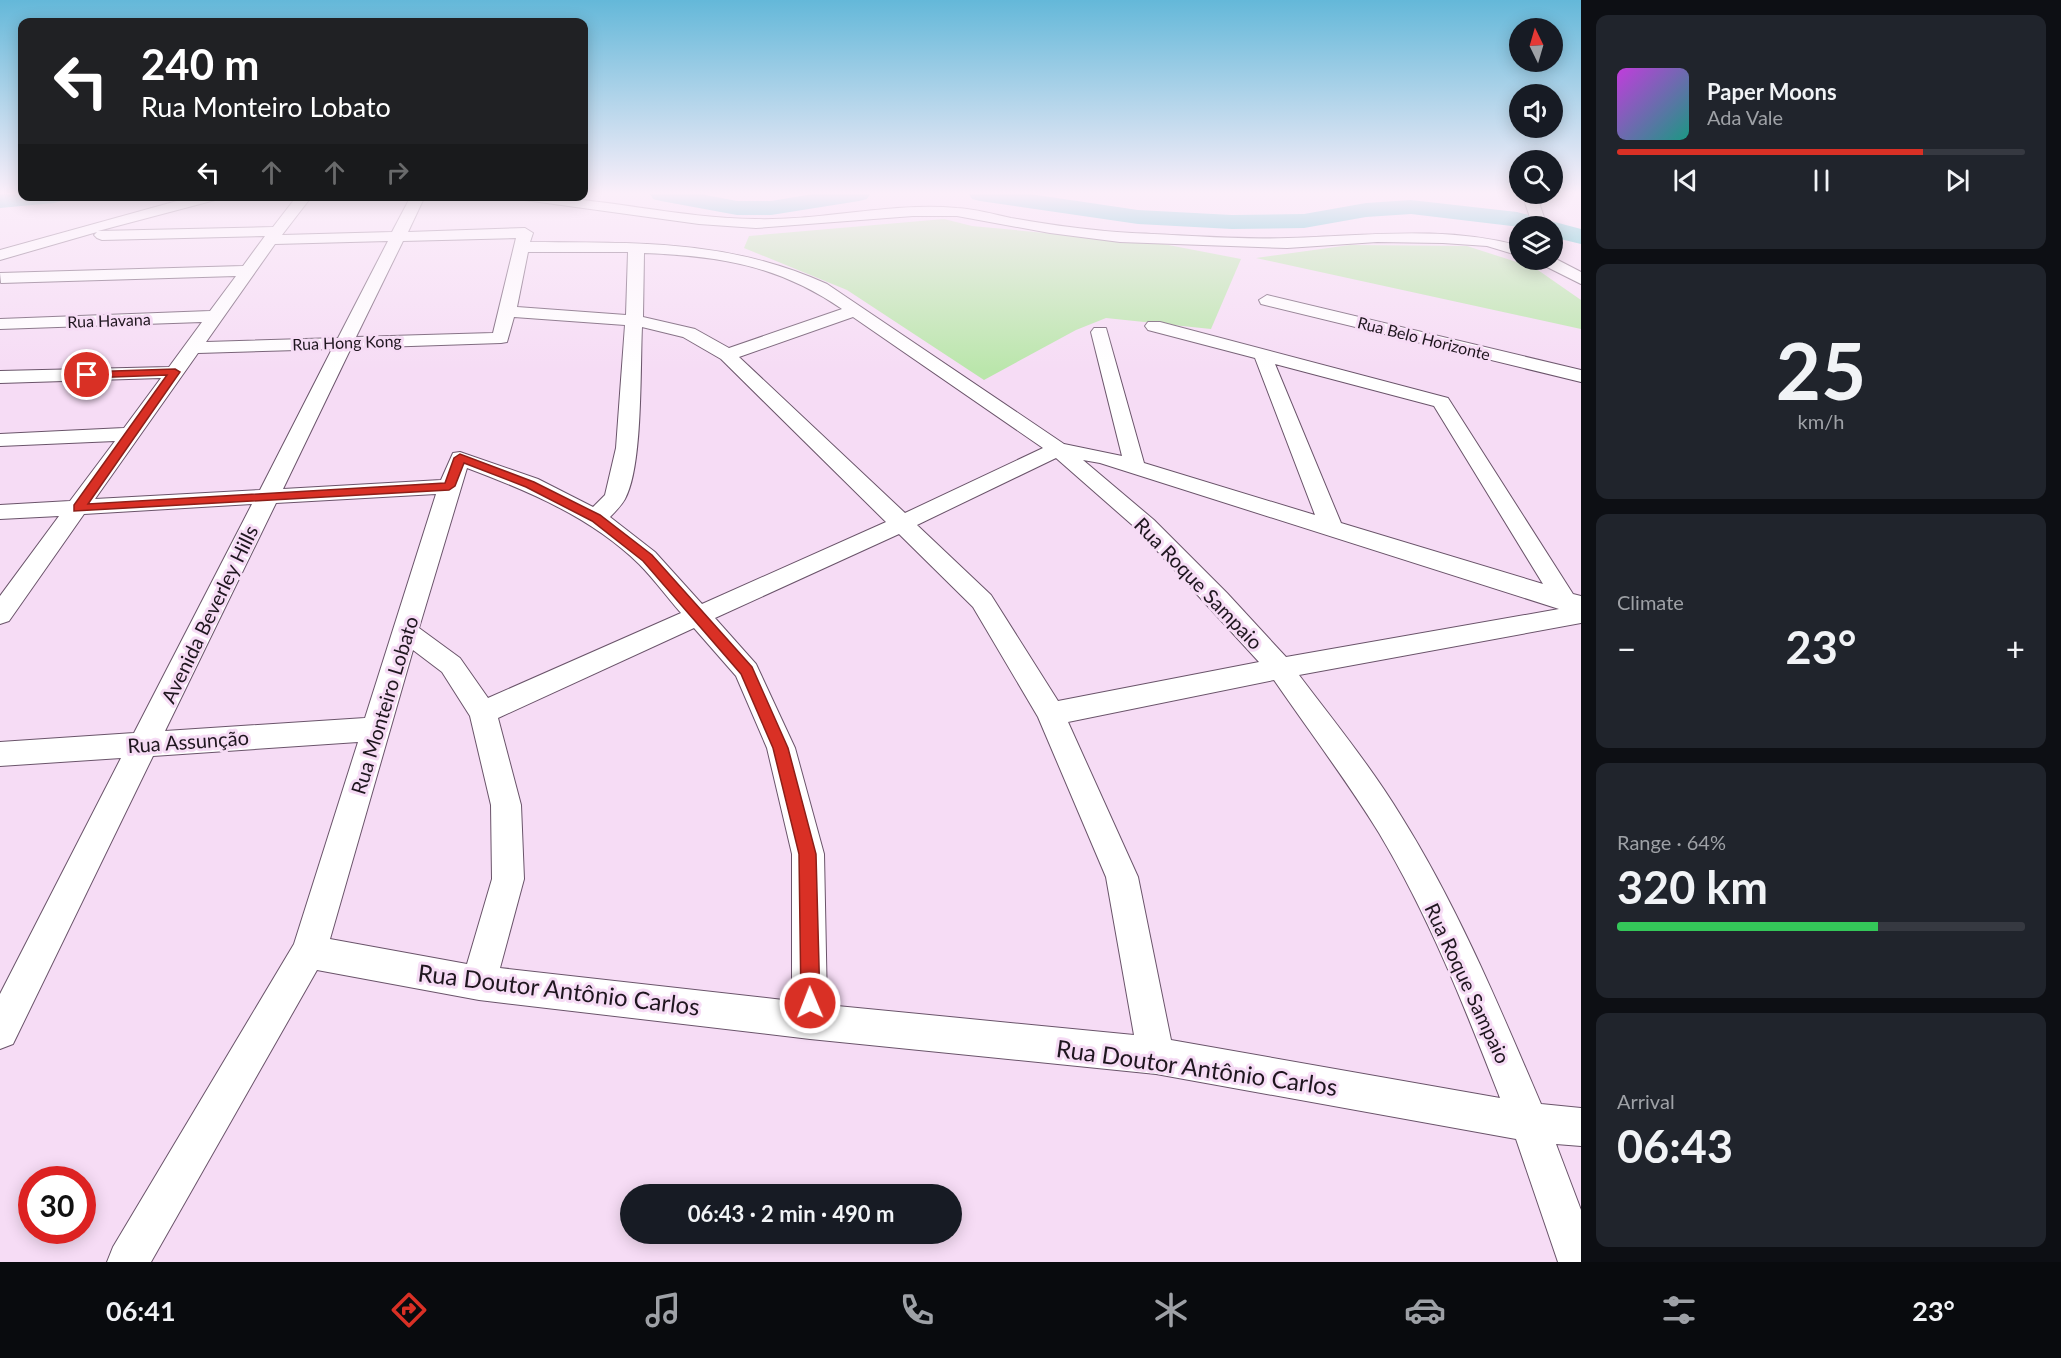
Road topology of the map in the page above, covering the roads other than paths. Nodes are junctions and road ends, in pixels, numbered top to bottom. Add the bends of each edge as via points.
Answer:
1 (30, 253) edge
2 (262, 253) edge
3 (391, 253) edge
4 (521, 253) edge
5 (636, 253) edge
6 (699, 253) edge
7 (1563, 265) edge
8 (249, 271) junction
9 (0, 279) edge
10 (1581, 279) edge
11 (1267, 300) dead end
12 (855, 310) junction
13 (508, 311) junction
14 (217, 316) junction
15 (634, 321) junction
16 (0, 324) edge
17 (1154, 326) dead end
18 (1100, 332) dead end
19 (346, 342) junction
20 (194, 348) junction
21 (1262, 354) junction
22 (727, 355) junction
23 (175, 372) junction
24 (1581, 376) edge
25 (0, 377) edge
26 (130, 434) junction
27 (0, 440) edge
28 (1058, 449) junction
29 (1135, 467) junction
30 (449, 486) junction
31 (267, 496) junction
32 (78, 508) junction
33 (0, 512) edge
34 (596, 518) junction
35 (901, 523) junction
36 (1332, 529) junction
37 (1576, 607) edge
38 (0, 615) edge
39 (698, 615) junction
40 (407, 632) junction
41 (1280, 668) junction
42 (483, 713) junction
43 (1051, 714) junction
44 (377, 729) junction
45 (145, 743) junction
46 (0, 754) edge
47 (309, 952) junction
48 (480, 983) junction
49 (810, 1021) junction
50 (0, 1030) edge
51 (1156, 1056) junction
52 (1530, 1122) junction
53 (1581, 1127) edge
54 (128, 1262) edge
55 (1579, 1262) edge

1 - 9 street
2 - 8 street
3 - 19 street, Avenida Beverley Hills
4 - 13 street
5 - 15 street
6 - 12 street, Rua Roque Sampaio via 752,261 789,272
7 - 10 street
8 - 9 street
8 - 14 street
11 - 24 street, Rua Belo Horizonte
12 - 22 street
12 - 28 street, Rua Roque Sampaio
13 - 15 street
13 - 19 street, Rua Hong Kong via 501,338
14 - 16 street, Rua Havana
14 - 20 street
15 - 22 street via 684,331
15 - 34 street via 621,479 615,498
17 - 21 street
18 - 29 street
19 - 20 street, Rua Hong Kong
19 - 31 street, Avenida Beverley Hills
20 - 23 street
21 - 36 street
21 - 37 street via 1441,402
22 - 35 street
23 - 25 street
23 - 26 street
26 - 27 street
26 - 32 street
28 - 29 street
28 - 35 street
28 - 41 street, Rua Roque Sampaio via 1146,525
29 - 36 street
30 - 31 street
30 - 34 street, Rua Monteiro Lobato via 460,458 530,484
30 - 40 street, Rua Monteiro Lobato
31 - 32 street
31 - 45 street, Avenida Beverley Hills
32 - 33 street
32 - 38 street
34 - 39 street via 647,558
35 - 39 street
35 - 43 street via 982,602
36 - 37 street
37 - 41 street
39 - 42 street
39 - 49 street via 747,671 781,748 808,854
40 - 42 street via 451,664
40 - 44 street, Rua Monteiro Lobato
41 - 43 street
41 - 52 street, Rua Roque Sampaio via 1390,824 1477,995
42 - 48 street via 506,805 508,879
43 - 51 street via 1122,878
44 - 45 street, Rua Assunção
44 - 47 street, Rua Monteiro Lobato
45 - 46 street, Rua Assunção
45 - 50 street, Avenida Beverley Hills
47 - 48 street, Rua Doutor Antônio Carlos
47 - 54 street, Rua Monteiro Lobato
48 - 49 street, Rua Doutor Antônio Carlos
49 - 51 street, Rua Doutor Antônio Carlos
51 - 52 street, Rua Doutor Antônio Carlos
52 - 53 street, Rua Doutor Antônio Carlos
52 - 55 street, Rua Roque Sampaio

